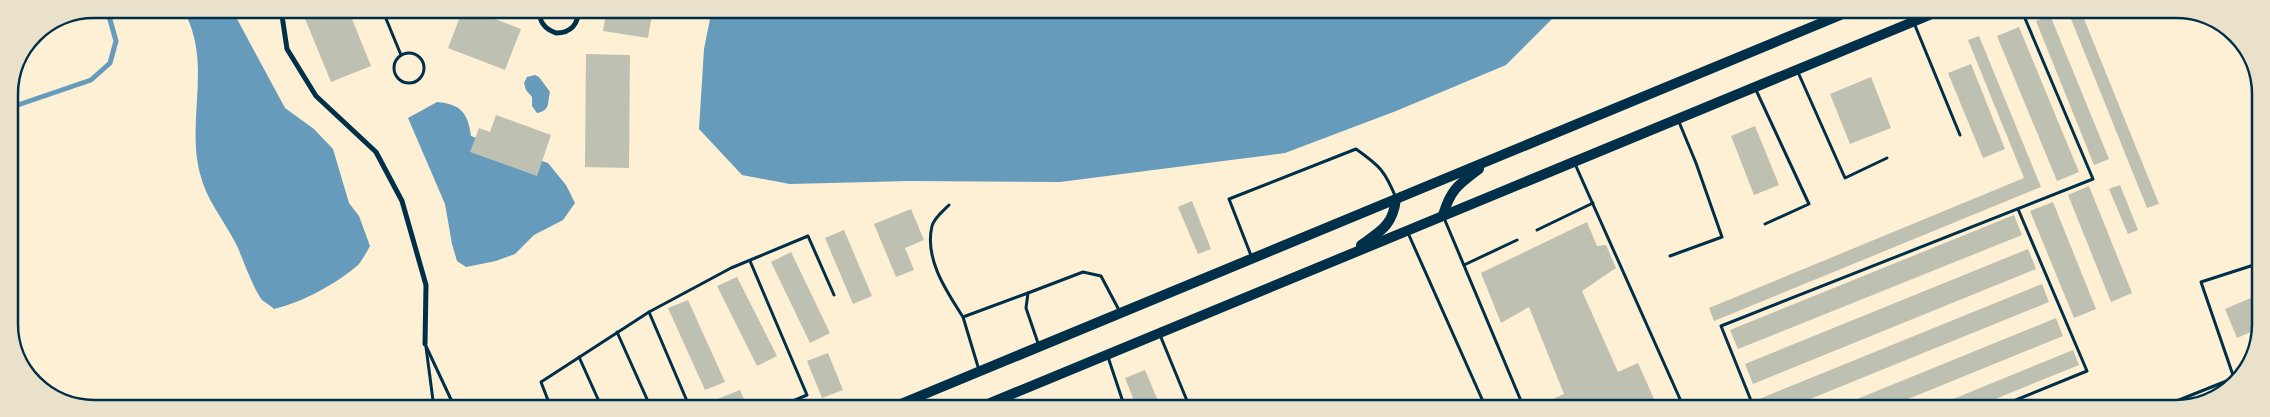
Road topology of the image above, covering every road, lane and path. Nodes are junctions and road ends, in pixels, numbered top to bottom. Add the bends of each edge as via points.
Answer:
1 (282, 17) edge
2 (385, 17) edge
3 (540, 17) edge
4 (578, 17) edge
5 (1836, 17) edge
6 (1925, 17) edge
7 (2024, 17) edge
8 (1913, 22) junction
9 (401, 55) junction
10 (1797, 70) junction
11 (1755, 87) junction
12 (1677, 119) junction
13 (1960, 135) dead end
14 (1888, 158) dead end
15 (1491, 160) junction
16 (1574, 161) junction
17 (1396, 199) junction
18 (1593, 203) junction
19 (949, 205) dead end
20 (2018, 209) junction
21 (1443, 215) junction
22 (1765, 224) dead end
23 (1406, 230) junction
24 (1537, 230) dead end
25 (1517, 240) dead end
26 (1346, 255) junction
27 (1670, 256) dead end
28 (1252, 258) junction
29 (750, 260) junction
30 (1464, 265) junction
31 (2252, 266) edge
32 (1028, 293) junction
33 (834, 295) dead end
34 (649, 312) junction
35 (1120, 313) junction
36 (963, 317) junction
37 (617, 332) junction
38 (1159, 333) junction
39 (426, 344) junction
40 (1039, 346) junction
41 (1107, 354) junction
42 (579, 357) junction
43 (980, 371) junction
44 (2233, 374) edge
45 (2218, 386) edge
46 (2182, 399) edge
47 (433, 400) edge
48 (451, 400) edge
49 (548, 400) edge
50 (598, 400) edge
51 (648, 400) edge
52 (687, 400) edge
53 (795, 400) edge
54 (910, 400) edge
55 (1008, 400) edge
56 (1122, 400) edge
57 (1187, 400) edge
58 (1482, 400) edge
59 (1521, 400) edge
60 (1680, 400) edge
61 (1751, 400) edge
62 (2016, 400) edge

1 - 39 street via 287,49 316,96 376,152 402,201 426,286
2 - 9 lane
3 - 4 street via 543,26 556,33 570,31
5 - 15 main road
6 - 8 main road
7 - 20 lane via 2093,179
8 - 10 main road
8 - 13 lane
9 - 9 lane via 413,54 421,59 424,69 418,81 408,84 398,80 394,65
10 - 11 main road
10 - 14 lane via 1845,178
11 - 12 main road
11 - 22 lane via 1809,204
12 - 16 main road
12 - 27 lane via 1722,237
15 - 17 main road
15 - 21 main road via 1460,183 1448,197
16 - 18 lane
16 - 21 main road
17 - 26 main road via 1394,214 1381,231
17 - 28 main road
17 - 28 lane via 1377,164 1356,149 1229,199
18 - 24 lane
18 - 60 lane
19 - 36 lane via 932,226 932,257 948,294
20 - 61 lane via 1721,326
20 - 62 lane via 2088,371
21 - 23 main road
21 - 30 lane
23 - 26 main road
23 - 58 lane
25 - 30 lane
26 - 38 main road
28 - 35 main road
29 - 33 lane via 808,236
29 - 34 lane
29 - 53 lane via 807,395
30 - 59 lane
31 - 44 lane via 2201,282
32 - 35 lane via 1083,272 1101,276
32 - 36 lane
32 - 40 lane via 1026,308
34 - 37 lane
34 - 52 lane
35 - 40 main road
36 - 43 lane
37 - 42 lane
37 - 51 lane
38 - 41 main road
38 - 57 lane
39 - 47 lane
39 - 48 lane
40 - 43 main road
41 - 55 main road
41 - 56 lane
42 - 49 lane via 542,382
42 - 50 lane
43 - 54 main road
45 - 46 lane

